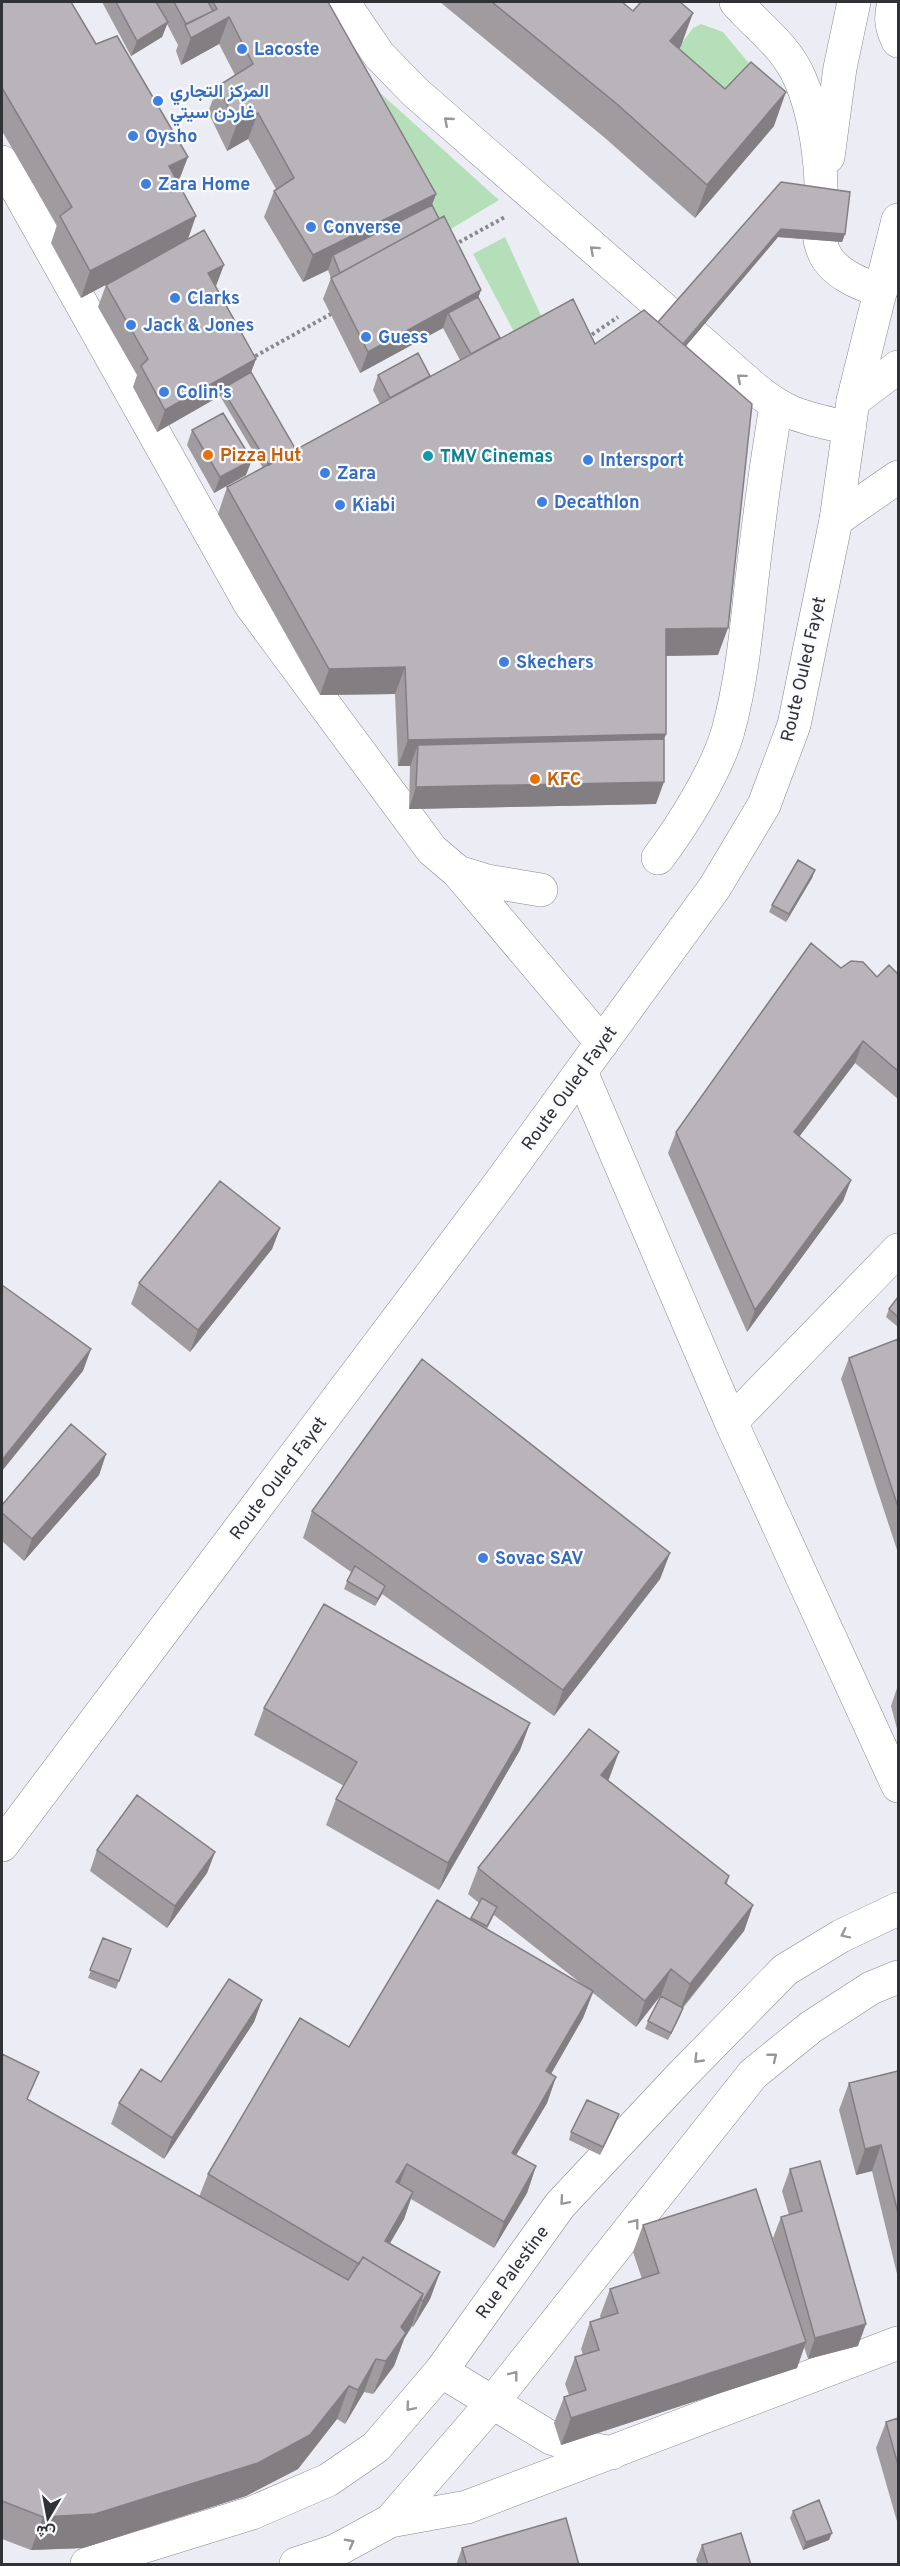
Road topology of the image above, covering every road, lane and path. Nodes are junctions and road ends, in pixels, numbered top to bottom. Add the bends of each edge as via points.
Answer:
1 (343, 2) edge
2 (736, 2) edge
3 (854, 2) edge
4 (894, 2) edge
5 (898, 41) edge
6 (2, 162) edge
7 (537, 199) junction
8 (822, 200) junction
9 (898, 220) edge
10 (453, 246) edge
11 (881, 290) junction
12 (648, 297) junction
13 (331, 314) dead end
14 (583, 340) edge
15 (249, 359) edge
16 (898, 367) edge
17 (776, 406) junction
18 (851, 414) junction
19 (898, 477) edge
20 (836, 520) junction
21 (658, 858) dead end
22 (458, 873) junction
23 (541, 890) dead end
24 (602, 1043) junction
25 (581, 1072) junction
26 (898, 1250) edge
27 (730, 1422) junction
28 (898, 1786) edge
29 (2, 1845) edge
30 (898, 1909) edge
31 (898, 1977) edge
32 (898, 2343) edge
33 (441, 2371) junction
34 (492, 2403) junction
35 (612, 2452) junction
36 (390, 2521) junction
37 (87, 2565) edge
38 (296, 2565) edge

7 -> 1 street via 378,55
2 - 8 street via 785,52 800,79 815,137
3 - 8 street via 840,68
4 - 5 street via 890,15
6 - 22 street via 250,604 432,850
7 - 10 path
12 -> 7 street
8 - 11 street via 819,234 823,252 834,267
9 - 11 street, Route Ouled Fayet
11 - 18 street, Route Ouled Fayet
12 - 14 path
17 -> 12 street
13 - 15 path
16 - 18 street
17 - 18 street via 808,419
17 - 21 street via 739,684 728,733 699,794
18 - 20 street, Route Ouled Fayet
19 - 20 street
20 - 24 street, Route Ouled Fayet via 794,726 764,805 715,887
22 - 23 street
22 - 24 street
24 - 25 street, Route Ouled Fayet
25 - 27 street
25 - 29 street, Route Ouled Fayet
26 - 27 street
27 - 28 street
30 -> 33 street, Rue Palestine via 841,1936 785,1970 560,2205
34 -> 31 street via 753,2074 811,2027 871,1988
32 - 35 street
33 - 34 street
33 -> 37 street, Rue Palestine via 376,2447 328,2480 252,2513
34 - 35 street via 551,2438
34 - 36 street
35 - 36 street via 467,2507
38 -> 36 street via 335,2551

